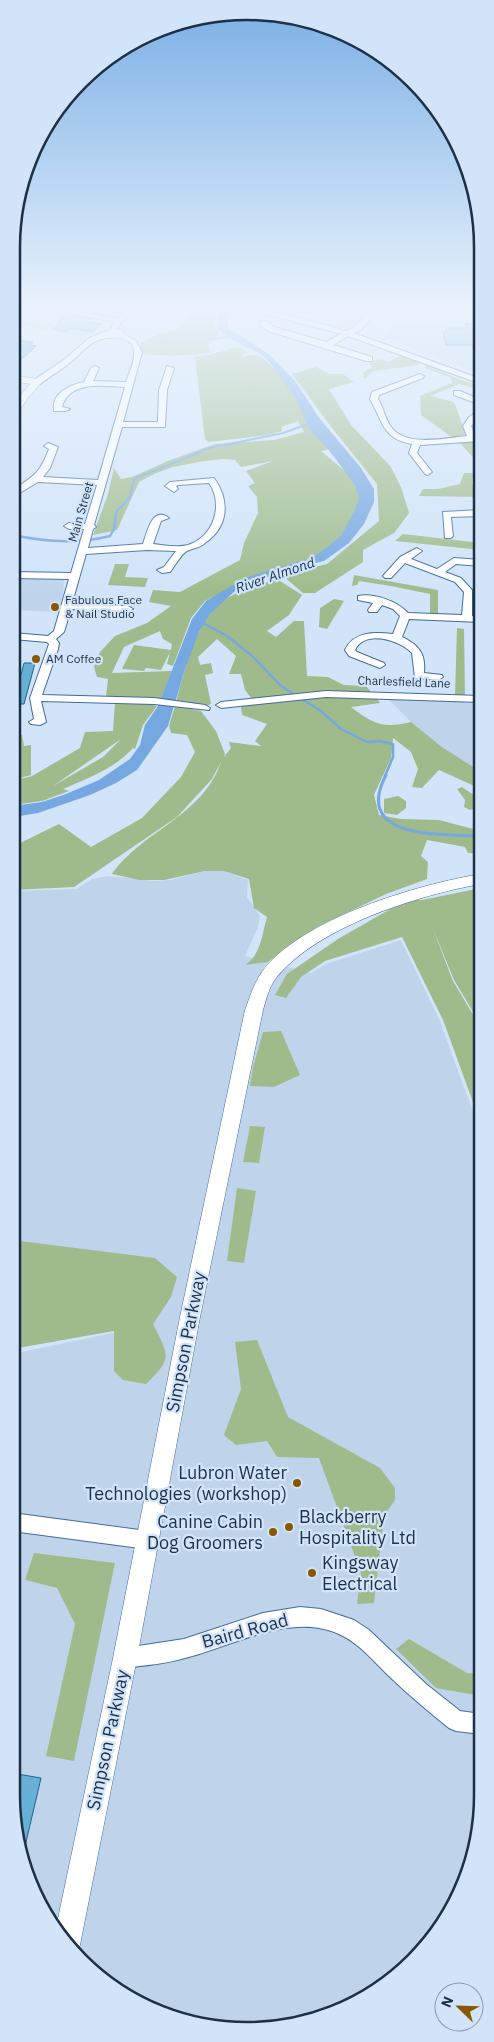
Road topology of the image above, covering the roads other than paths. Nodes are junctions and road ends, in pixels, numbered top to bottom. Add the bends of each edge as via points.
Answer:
1 (59, 403) edge
2 (125, 403) edge
3 (162, 403) edge
4 (377, 403) edge
5 (60, 410) dead end
6 (474, 417) edge
7 (119, 424) junction
8 (474, 433) edge
9 (474, 437) edge
10 (416, 442) junction
11 (52, 446) dead end
12 (429, 469) dead end
13 (36, 479) junction
14 (103, 483) junction
15 (20, 489) edge
16 (174, 490) dead end
17 (474, 513) edge
18 (164, 518) dead end
19 (69, 526) dead end
20 (445, 531) dead end
21 (87, 539) junction
22 (147, 547) junction
23 (183, 549) junction
24 (417, 551) dead end
25 (403, 560) junction
26 (474, 562) edge
27 (162, 570) dead end
28 (438, 572) junction
29 (20, 575) edge
30 (76, 576) junction
31 (388, 576) dead end
32 (361, 598) dead end
33 (380, 601) junction
34 (66, 606) junction
35 (128, 610) dead end
36 (373, 610) dead end
37 (404, 616) junction
38 (467, 618) junction
39 (474, 618) edge
40 (20, 637) edge
41 (396, 638) junction
42 (50, 640) junction
43 (380, 665) dead end
44 (419, 676) junction
45 (438, 677) dead end
46 (417, 690) dead end
47 (35, 698) junction
48 (474, 699) edge
49 (154, 701) joint
50 (221, 705) dead end
51 (205, 708) dead end
52 (35, 722) dead end
53 (474, 880) edge
54 (20, 1523) edge
55 (147, 1540) junction
56 (125, 1658) junction
57 (474, 1723) edge
58 (68, 1935) edge

1 - 5 street
2 - 7 street, Main Street
3 - 7 street via 163,428
4 - 10 street via 389,430
6 - 8 street via 468,426
7 - 14 street, Main Street
9 - 10 street
10 - 12 street via 413,453
11 - 13 street via 46,468
13 - 14 street
13 - 15 street
14 - 21 street, Main Street
16 - 23 street via 169,486 211,478 219,500 218,523 202,541
17 - 20 street via 443,511
18 - 22 street via 157,518
19 - 21 street
21 - 22 street
21 - 30 street, Main Street
22 - 23 street
23 - 27 street via 168,570
24 - 25 street
25 - 28 street
25 - 31 street
26 - 28 street via 454,561
28 - 38 street via 458,580 474,598
29 - 30 street
30 - 34 street, Main Street
32 - 33 street
33 - 36 street
33 - 37 street via 397,607
34 - 35 street
34 - 42 street, Main Street via 59,632
37 - 38 street
37 - 41 street
38 - 39 street
40 - 42 street
41 - 43 street via 366,637 351,645 352,654
41 - 44 street via 419,653
42 - 47 street, Main Street via 54,643 53,649
44 - 45 street
44 - 46 street
47 - 49 street
47 - 52 street via 40,722
48 - 50 street, Charlesfield Lane via 326,694
49 - 51 street
53 - 55 main road, Simpson Parkway via 440,885 411,894 339,925 298,948 278,966 262,988 254,1010 190,1317
54 - 55 street
55 - 56 main road, Simpson Parkway
56 - 57 street, Baird Road via 184,1648 263,1623 300,1617 321,1619 362,1637 419,1691 456,1720
56 - 58 main road, Simpson Parkway

